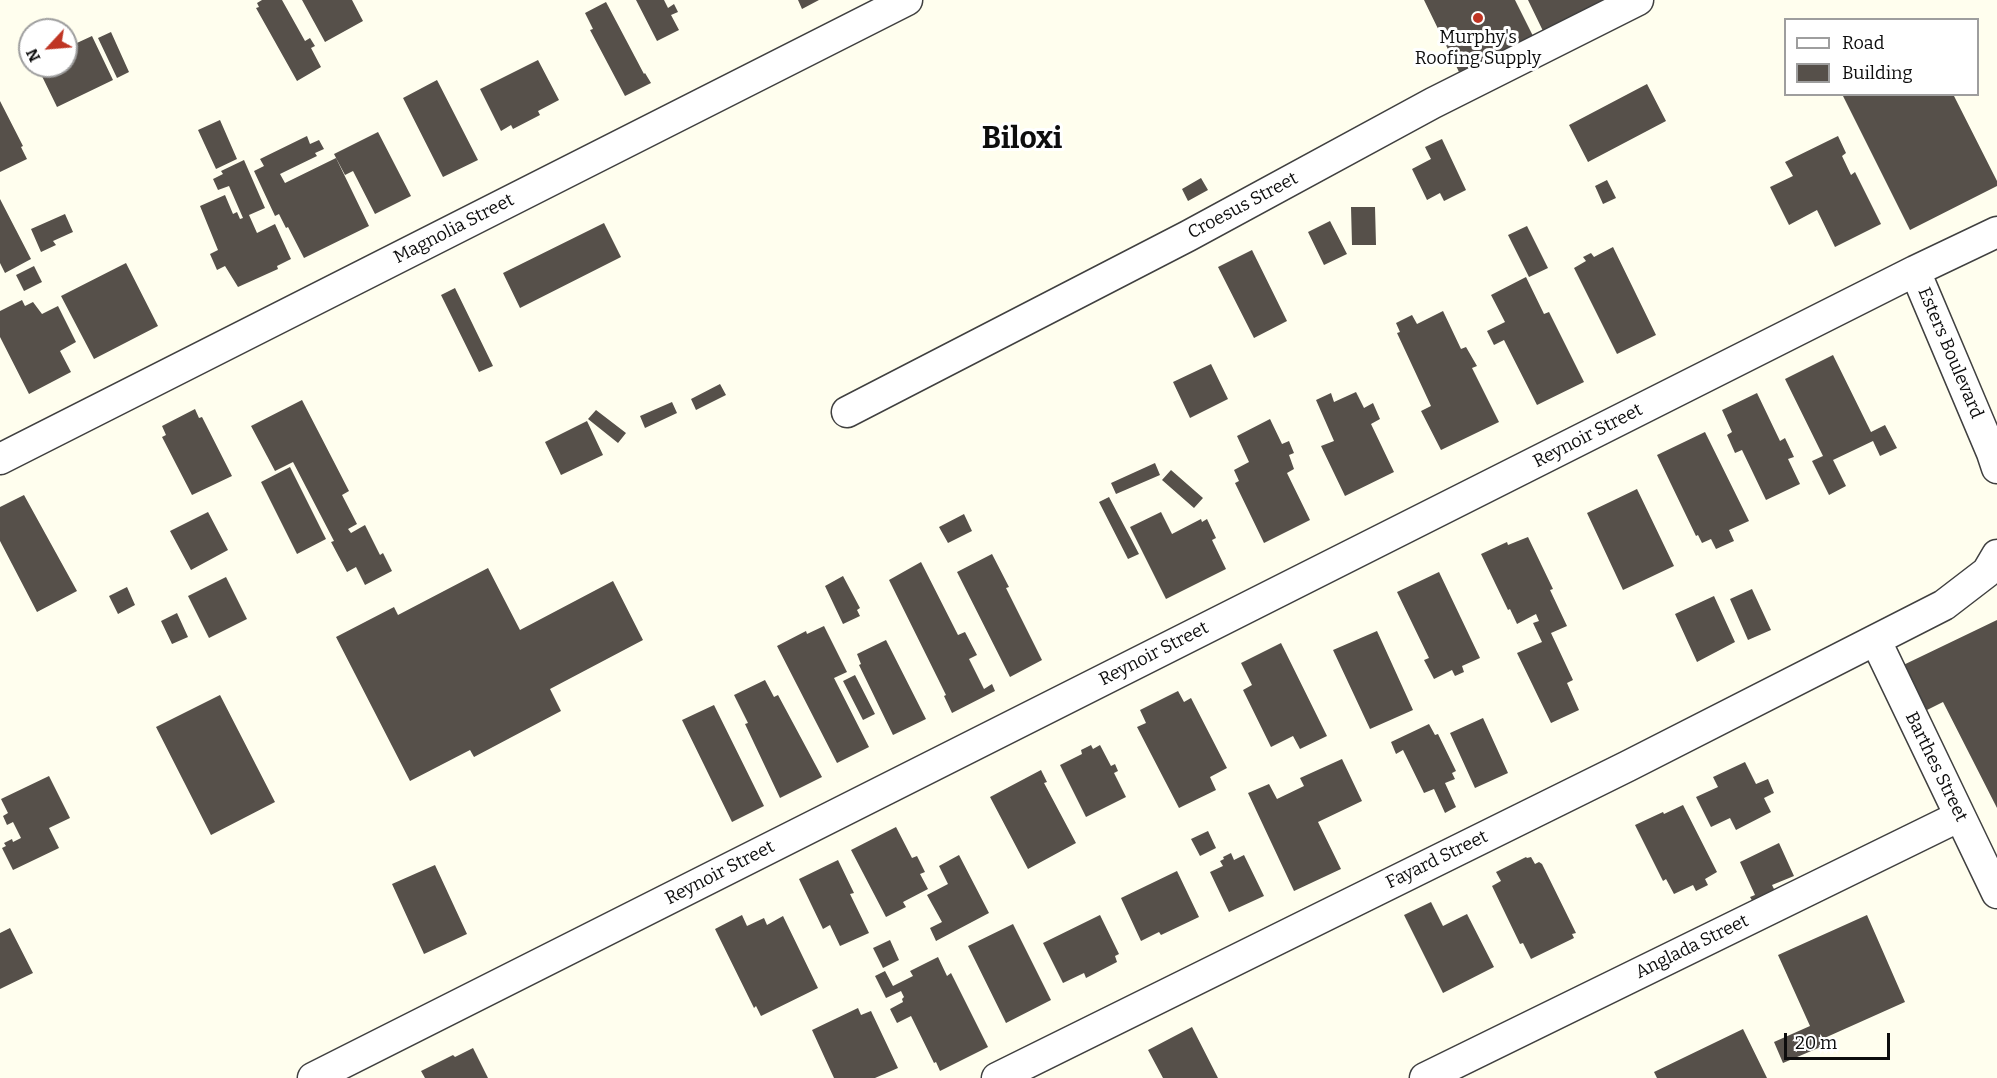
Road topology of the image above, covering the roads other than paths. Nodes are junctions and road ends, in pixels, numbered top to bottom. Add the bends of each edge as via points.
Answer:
1 (907, 0) edge
2 (1638, 0) edge
3 (1997, 232) edge
4 (1915, 271) junction
5 (847, 412) dead end
6 (0, 459) edge
7 (1997, 468) edge
8 (1997, 555) edge
9 (1876, 641) junction
10 (1960, 816) junction
11 (1997, 893) edge
12 (313, 1078) edge
13 (998, 1078) edge
14 (1425, 1078) edge

1 - 6 street, Magnolia Street
2 - 5 street, Croesus Street via 1433,103 1188,236
3 - 4 street, Reynoir Street
4 - 7 street, Esters Boulevard
4 - 12 street, Reynoir Street
8 - 9 street via 1987,572 1944,605
9 - 10 street, Barthes Street
9 - 13 street, Fayard Street
10 - 11 street, Barthes Street
10 - 14 street, Anglada Street

